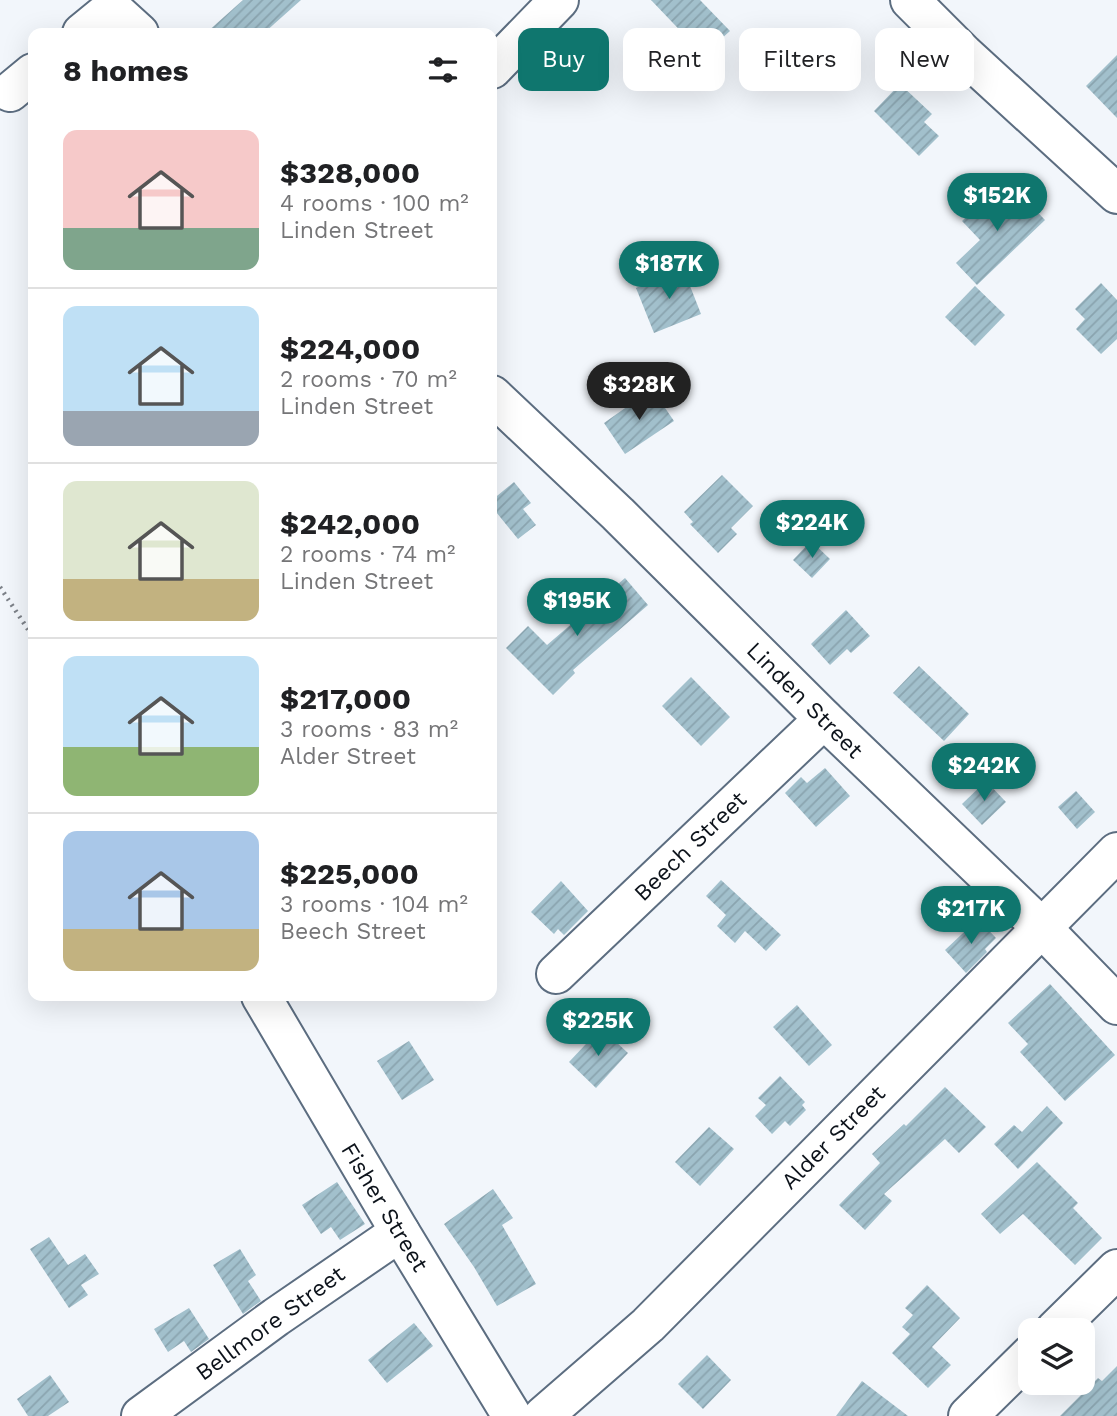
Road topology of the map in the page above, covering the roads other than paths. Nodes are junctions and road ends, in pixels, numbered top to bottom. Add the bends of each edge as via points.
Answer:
1 (559, 0) edge
2 (910, 0) edge
3 (88, 28) edge
4 (133, 28) edge
5 (497, 64) edge
6 (1117, 194) edge
7 (497, 400) edge
8 (824, 719) junction
9 (1117, 852) edge
10 (1042, 928) junction
11 (556, 974) dead end
12 (264, 1001) edge
13 (1117, 1006) edge
14 (400, 1232) junction
15 (1117, 1269) edge
16 (1067, 1318) edge
17 (1018, 1367) edge
18 (141, 1416) edge
19 (512, 1416) edge
20 (543, 1416) edge
21 (968, 1416) edge

1 - 5 street
2 - 6 street
3 - 4 street via 104,15 118,14
7 - 8 street, Linden Street
8 - 10 street, Linden Street
8 - 11 street, Beech Street
9 - 10 street, Alder Street
10 - 13 street, Linden Street
10 - 20 street, Alder Street via 648,1325
12 - 14 street, Fisher Street
14 - 18 street, Bellmore Street
14 - 19 street, Fisher Street
15 - 16 street
17 - 21 street

